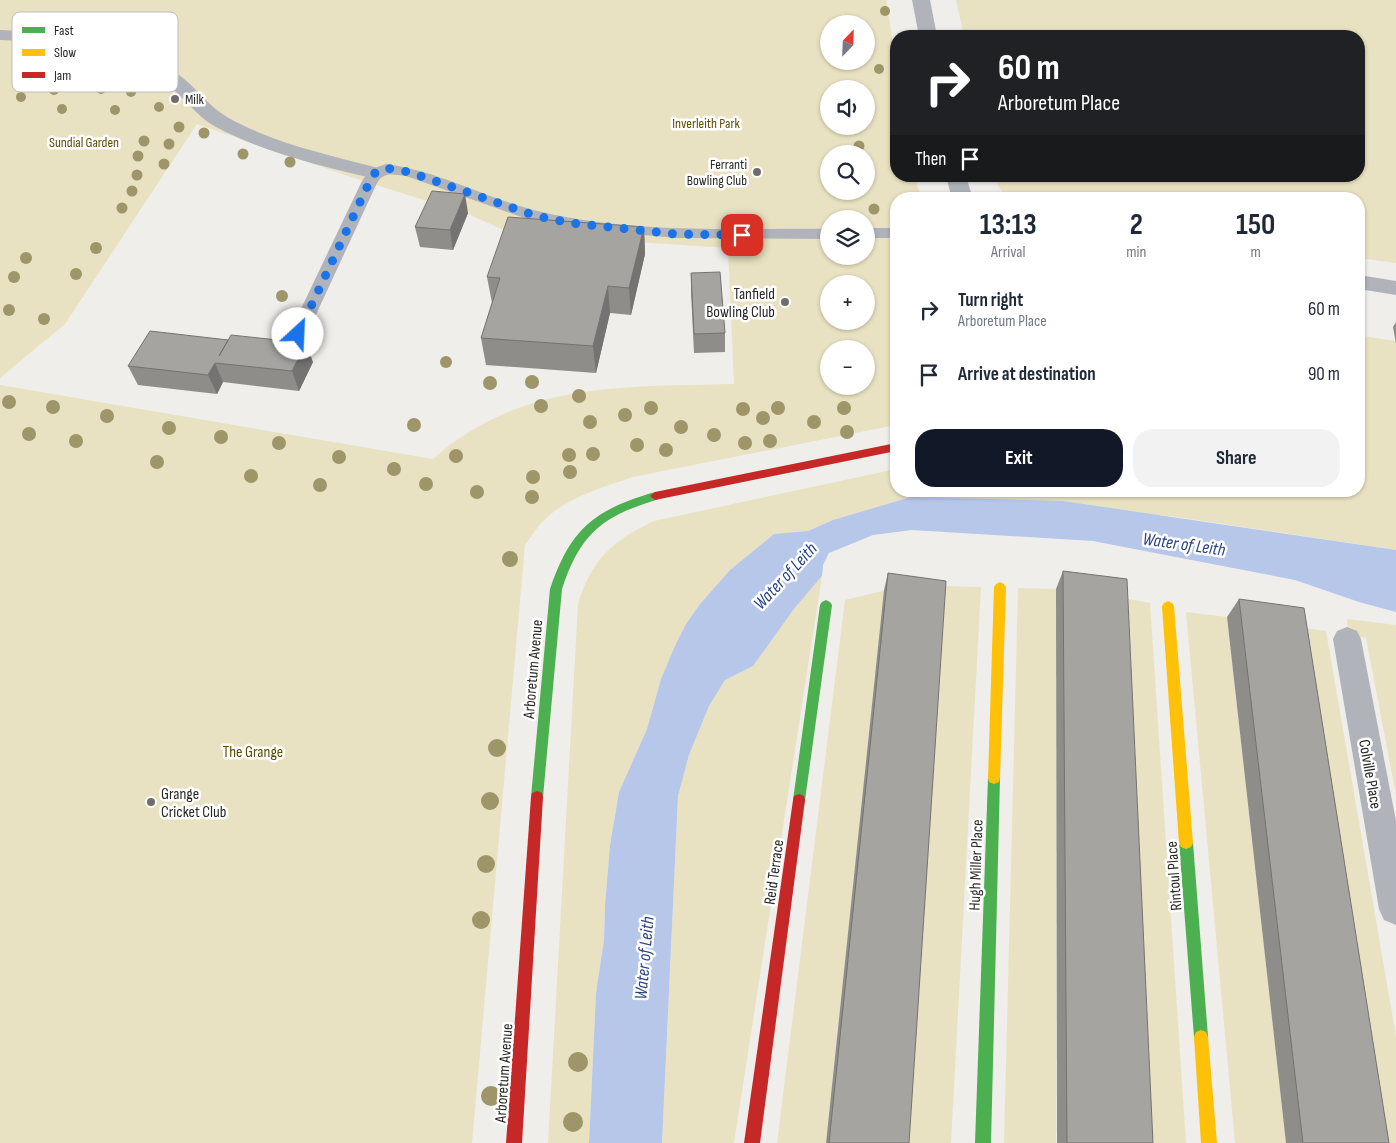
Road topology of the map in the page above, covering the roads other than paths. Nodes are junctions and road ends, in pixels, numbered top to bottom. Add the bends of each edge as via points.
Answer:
1 (921, 0) edge
2 (927, 30) edge
3 (178, 84) edge
4 (375, 173) junction
5 (875, 233) edge
6 (890, 233) edge
7 (820, 234) edge
8 (1365, 283) edge
9 (1396, 288) edge
10 (298, 334) dead end
11 (890, 447) edge
12 (1000, 587) dead end
13 (826, 605) dead end
14 (1168, 606) dead end
15 (1347, 639) dead end
16 (1396, 909) edge
17 (514, 1143) edge
18 (752, 1143) edge
19 (983, 1143) edge
20 (1209, 1143) edge

1 - 2 street
3 - 4 street via 206,112 236,130
4 - 7 lane via 386,168 409,172 536,216 571,223 675,234
4 - 10 lane
5 - 6 lane
8 - 9 street
11 - 17 street, Arboretum Avenue via 633,502 599,520 569,550 556,588 539,770
12 - 19 street, Hugh Miller Place
13 - 18 street, Reid Terrace
14 - 20 street, Rintoul Place
15 - 16 street, Colville Place

